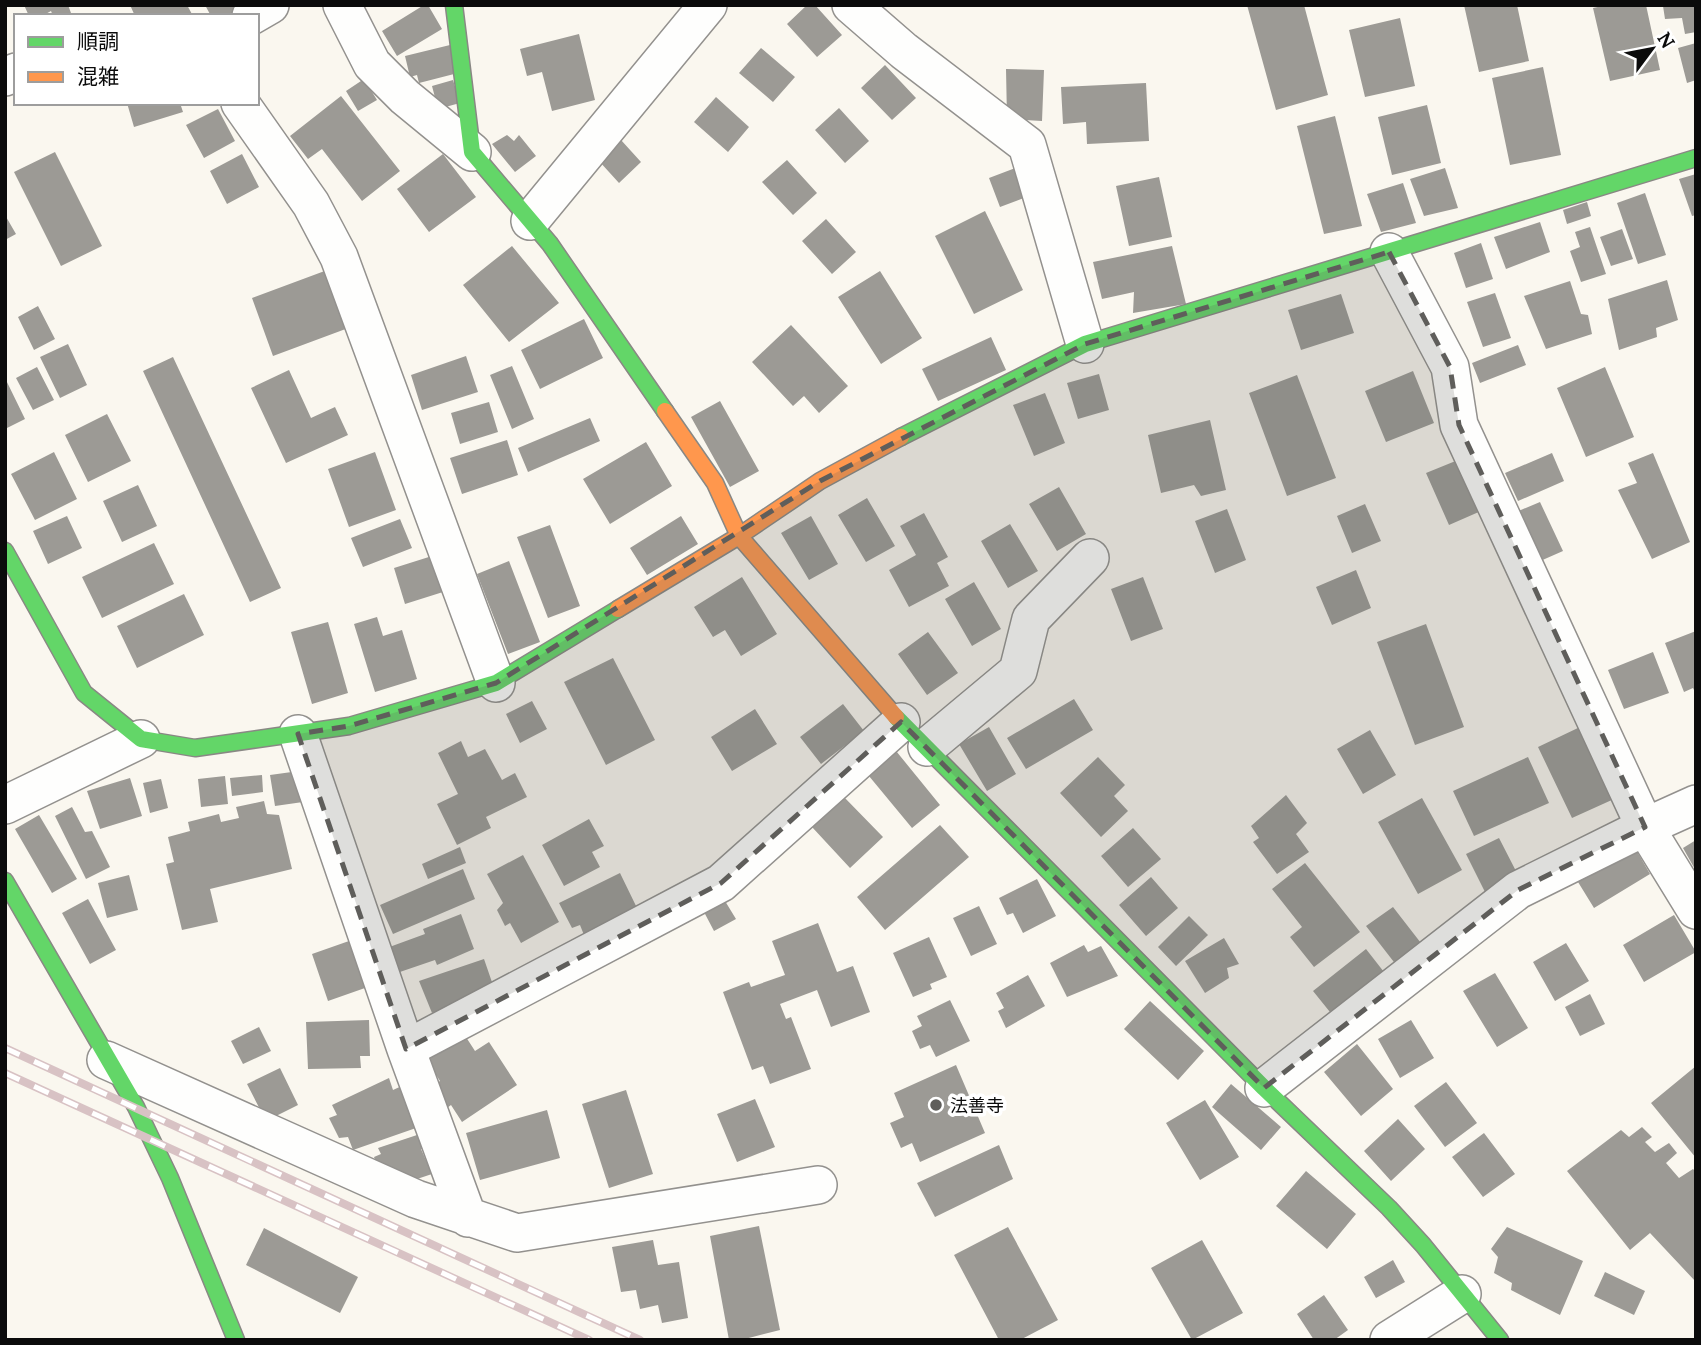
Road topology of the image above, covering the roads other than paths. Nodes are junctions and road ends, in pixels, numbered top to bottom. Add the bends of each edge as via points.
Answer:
1 (270, 5) edge
2 (342, 5) edge
3 (454, 5) edge
4 (708, 5) edge
5 (851, 5) edge
6 (254, 14) edge
7 (241, 105) edge
8 (471, 152) junction
9 (1696, 158) edge
10 (530, 221) junction
11 (1389, 252) junction
12 (1085, 344) junction
13 (739, 536) junction
14 (5, 551) edge
15 (1090, 558) dead end
16 (496, 683) junction
17 (901, 722) junction
18 (298, 734) junction
19 (141, 739) junction
20 (927, 747) junction
21 (1696, 804) edge
22 (5, 805) edge
23 (1645, 827) junction
24 (5, 881) edge
25 (1696, 910) edge
26 (406, 1049) junction
27 (106, 1060) junction
28 (1264, 1088) junction
29 (818, 1185) dead end
30 (468, 1217) junction
31 (1462, 1294) junction
32 (236, 1340) edge
33 (1389, 1340) edge
34 (1500, 1340) edge

1 - 6 street
2 - 8 street via 372,64
3 - 8 street
4 - 10 street
5 - 12 street via 1027,145
7 - 16 street via 311,204 339,257
8 - 10 street
9 - 11 street
10 - 13 street via 715,483
11 - 12 street
11 - 23 street via 1450,368 1459,425
12 - 13 street via 820,481
13 - 16 street
13 - 17 street
14 - 19 street via 84,693
15 - 20 street via 1031,619 1018,671
16 - 18 street via 349,726
17 - 20 street
17 - 26 street via 721,883
18 - 19 street via 195,748
18 - 26 street
19 - 22 street
20 - 28 street
21 - 23 street
23 - 25 street
23 - 28 street via 1518,890
24 - 27 street
26 - 30 street
27 - 30 street via 416,1199
27 - 32 street via 136,1107 170,1178
28 - 31 street via 1389,1208
29 - 30 street via 517,1233
31 - 33 street
31 - 34 street

